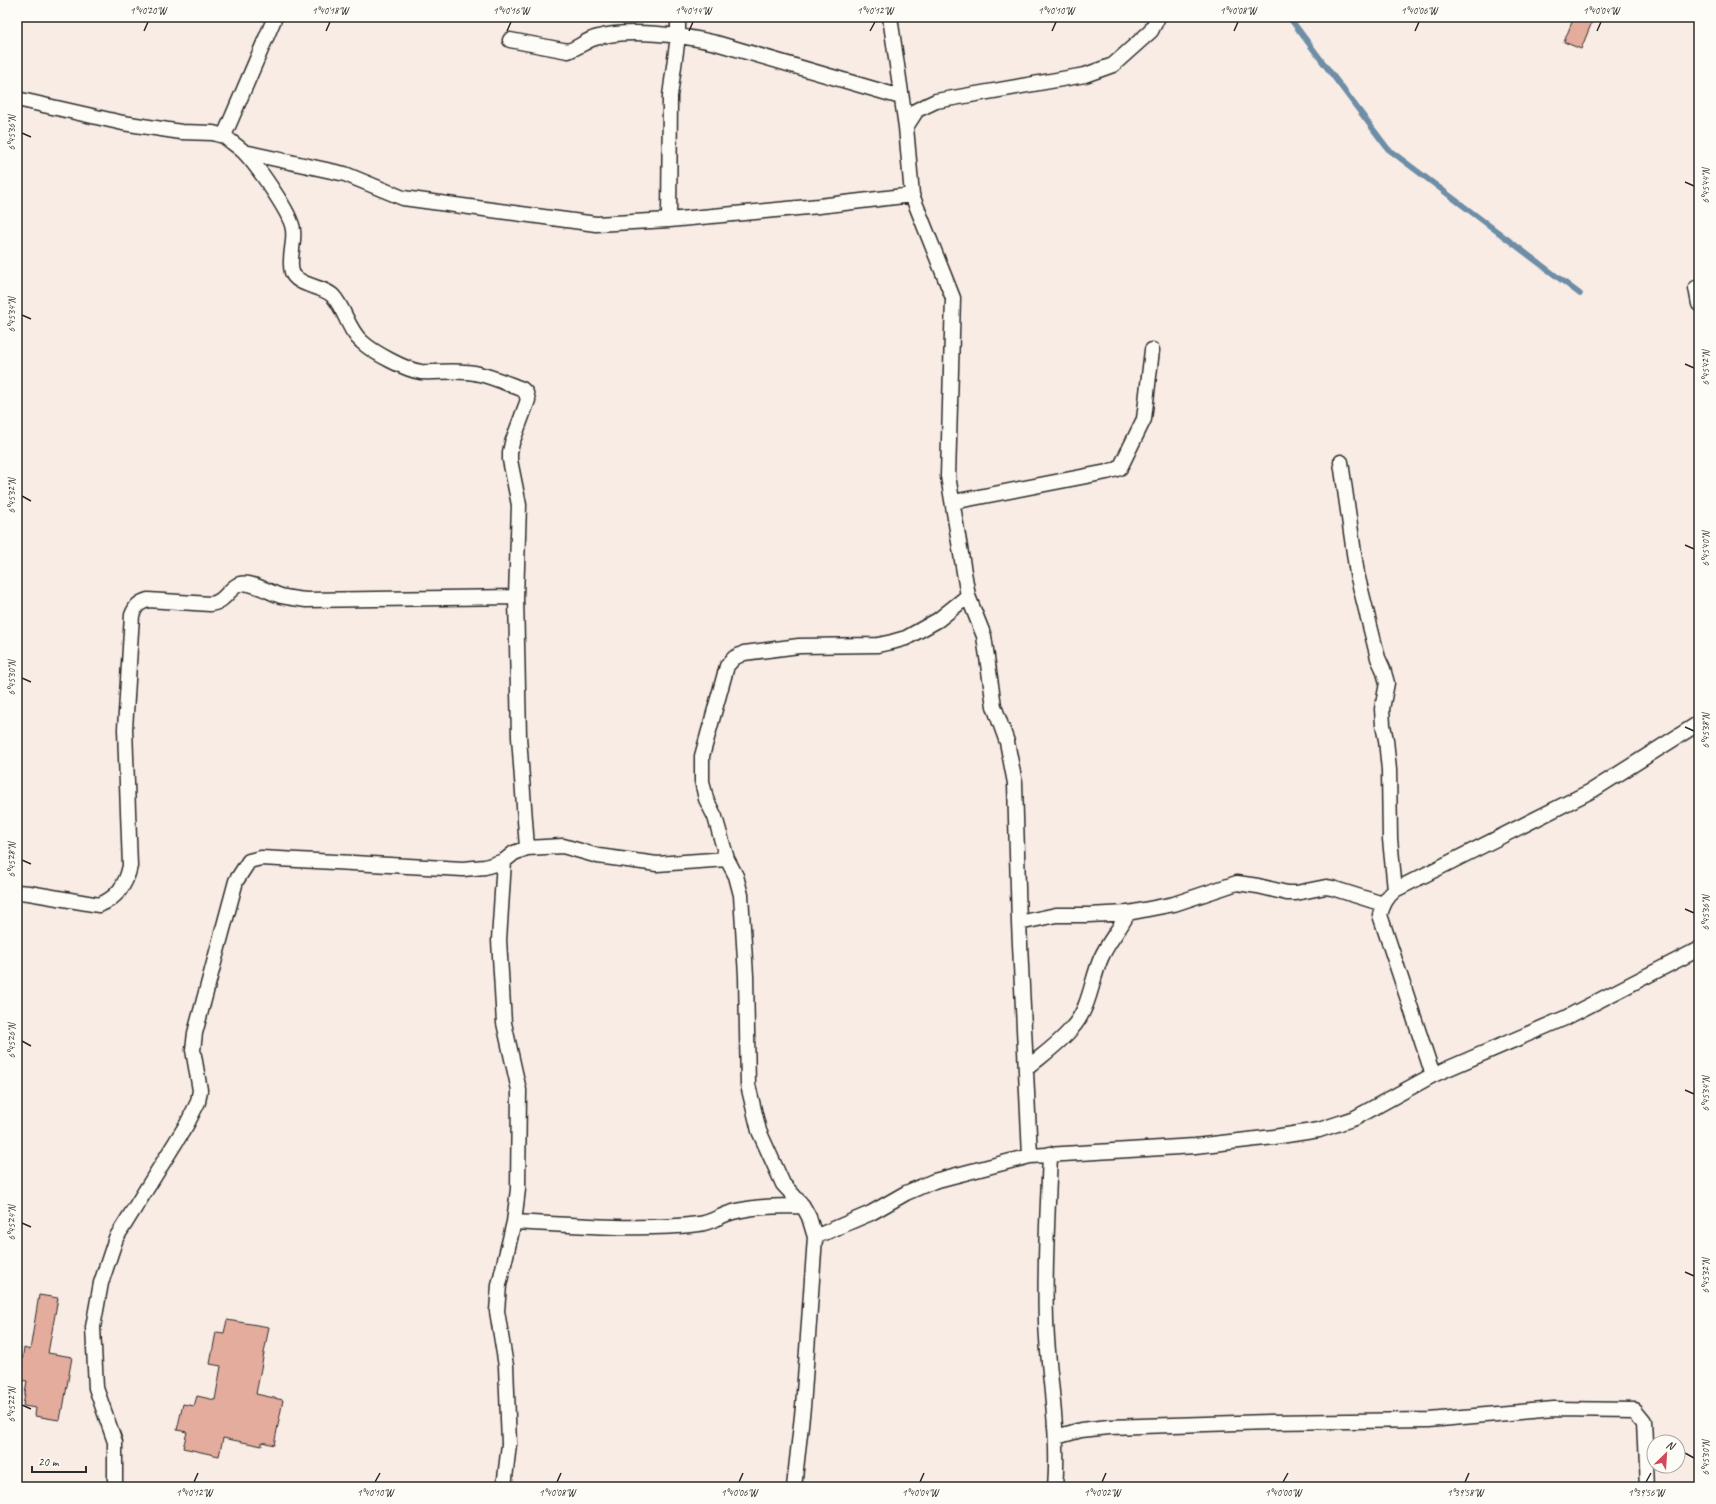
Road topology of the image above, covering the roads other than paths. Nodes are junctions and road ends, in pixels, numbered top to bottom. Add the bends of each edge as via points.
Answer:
1 (275, 17) edge
2 (678, 17) edge
3 (890, 17) edge
4 (1158, 17) edge
5 (678, 36) junction
6 (510, 40) dead end
7 (901, 97) junction
8 (17, 99) edge
9 (906, 127) junction
10 (224, 136) junction
11 (244, 152) junction
12 (912, 195) junction
13 (669, 220) junction
14 (1696, 288) dead end
15 (1699, 304) edge
16 (1152, 350) dead end
17 (1341, 462) dead end
18 (953, 502) junction
19 (968, 596) junction
20 (516, 597) junction
21 (1699, 723) edge
22 (527, 848) junction
23 (727, 859) junction
24 (504, 861) junction
25 (1395, 890) junction
26 (17, 892) edge
27 (1383, 904) junction
28 (1128, 913) junction
29 (1020, 923) junction
30 (1699, 949) edge
31 (1026, 1069) junction
32 (1433, 1075) junction
33 (1050, 1154) junction
34 (1030, 1156) junction
35 (802, 1206) junction
36 (514, 1222) junction
37 (815, 1237) junction
38 (1056, 1437) junction
39 (115, 1487) edge
40 (504, 1487) edge
41 (794, 1487) edge
42 (1055, 1487) edge
43 (1647, 1487) edge

1 - 10 street
2 - 5 street
3 - 7 street
4 - 9 street via 1151,31 1113,65 1085,75 936,101 917,110
5 - 6 street via 606,35 568,51
5 - 7 street via 716,43
5 - 13 street via 670,96
7 - 9 street
8 - 10 street via 123,123
9 - 12 street
10 - 11 street
11 - 13 street via 345,174 403,198 596,224
11 - 20 street via 291,220 294,243 291,265 294,275 333,296 362,342 411,371 458,371 479,374 522,389 526,393 528,400 510,452 519,505
12 - 13 street
12 - 18 street via 953,298 948,476
14 - 15 street
16 - 18 street via 1144,419 1120,468
17 - 25 street via 1357,574 1378,658 1387,683 1382,709
18 - 19 street
19 - 23 street via 938,620 906,638 892,642 878,645 799,646 744,654 734,658 727,666 702,756 702,781 706,799 715,817
19 - 29 street via 984,636 994,706 1007,742 1015,783
20 - 22 street via 519,737
20 - 26 street via 306,600 280,596 241,584 218,603 148,600 142,602 136,606 132,615 125,729 130,866 128,876 120,891 99,905
21 - 25 street via 1593,790
22 - 23 street via 563,846 598,856 657,864
22 - 24 street via 514,853
23 - 35 street via 736,876 741,895 746,976 748,1085 752,1107 759,1131 783,1184
24 - 36 street via 499,940 504,1015 519,1090 518,1189
24 - 39 street via 485,867 463,869 262,858 249,861 242,870 236,881 196,1033 193,1050 200,1090 198,1102 116,1238 101,1283 93,1327 96,1388 115,1442
25 - 27 street
27 - 28 street via 1326,887 1287,893 1237,883 1174,904
27 - 32 street via 1380,915
28 - 29 street via 1056,915
28 - 31 street via 1101,958 1086,1007 1073,1028
29 - 31 street
30 - 32 street via 1566,1018
31 - 34 street
32 - 33 street via 1355,1118 1318,1130 1194,1146
33 - 34 street
33 - 38 street via 1045,1274
34 - 37 street via 934,1181 906,1192 871,1213
35 - 36 street via 747,1209 731,1212 701,1224 674,1226
35 - 37 street via 809,1217
36 - 40 street via 497,1311 506,1366 509,1444
37 - 41 street via 803,1408
38 - 42 street
38 - 43 street via 1081,1430 1109,1427 1429,1420 1554,1409 1636,1410 1644,1421

